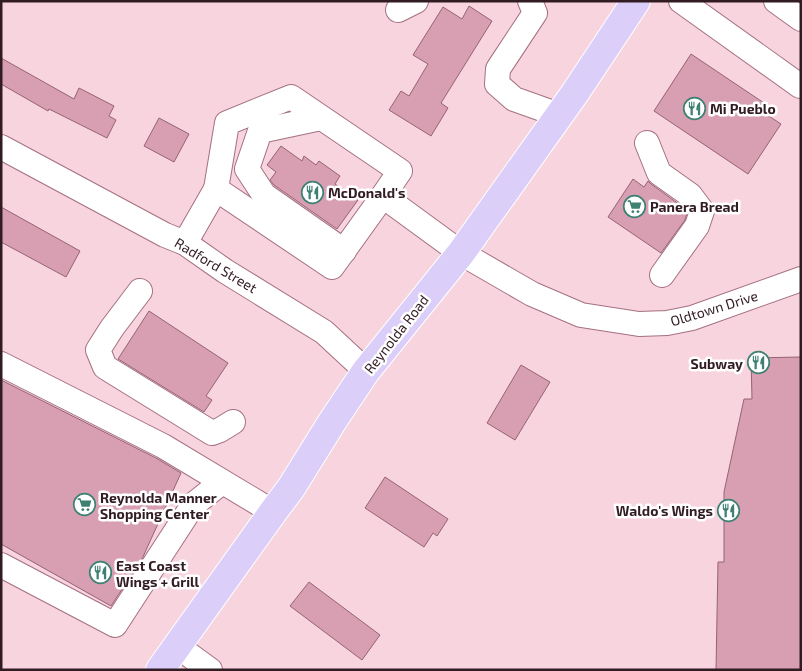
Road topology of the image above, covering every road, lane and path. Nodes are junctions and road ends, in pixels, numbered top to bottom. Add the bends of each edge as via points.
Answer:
1 (530, 1) edge
2 (636, 1) edge
3 (776, 1) edge
4 (689, 3) edge
5 (801, 19) edge
6 (801, 86) edge
7 (559, 115) junction
8 (321, 118) junction
9 (647, 143) dead end
10 (1, 147) edge
11 (216, 189) junction
12 (383, 196) junction
13 (185, 243) junction
14 (344, 250) junction
15 (461, 253) junction
16 (662, 275) dead end
17 (801, 279) edge
18 (140, 291) dead end
19 (1, 364) edge
20 (366, 371) junction
21 (233, 422) dead end
22 (222, 482) junction
23 (273, 512) junction
24 (1, 565) edge
25 (177, 646) junction
26 (160, 670) edge
27 (210, 670) edge

1 - 7 street via 535,13 498,69 497,84 514,99
2 - 7 main road, Reynolda Road
3 - 5 street
4 - 6 street
7 - 15 main road, Reynolda Road
8 - 11 street via 291,97 227,123
8 - 12 street via 400,171
8 - 14 street via 260,131 246,169 264,195
9 - 16 street via 658,173 690,195 702,211 697,226
10 - 13 street, Radford Street
11 - 13 street
11 - 14 street via 332,267
12 - 14 street
12 - 15 street, Oldtown Drive
13 - 20 street, Radford Street via 324,332
15 - 17 street, Oldtown Drive via 532,294 581,316 639,324 692,318
15 - 20 main road, Reynolda Road
18 - 21 street via 98,350 106,366 212,432
19 - 22 street via 163,446
20 - 23 main road, Reynolda Road
22 - 23 street
22 - 24 street via 193,505 114,625
23 - 25 main road, Reynolda Road
25 - 26 main road, Reynolda Road
25 - 27 street

